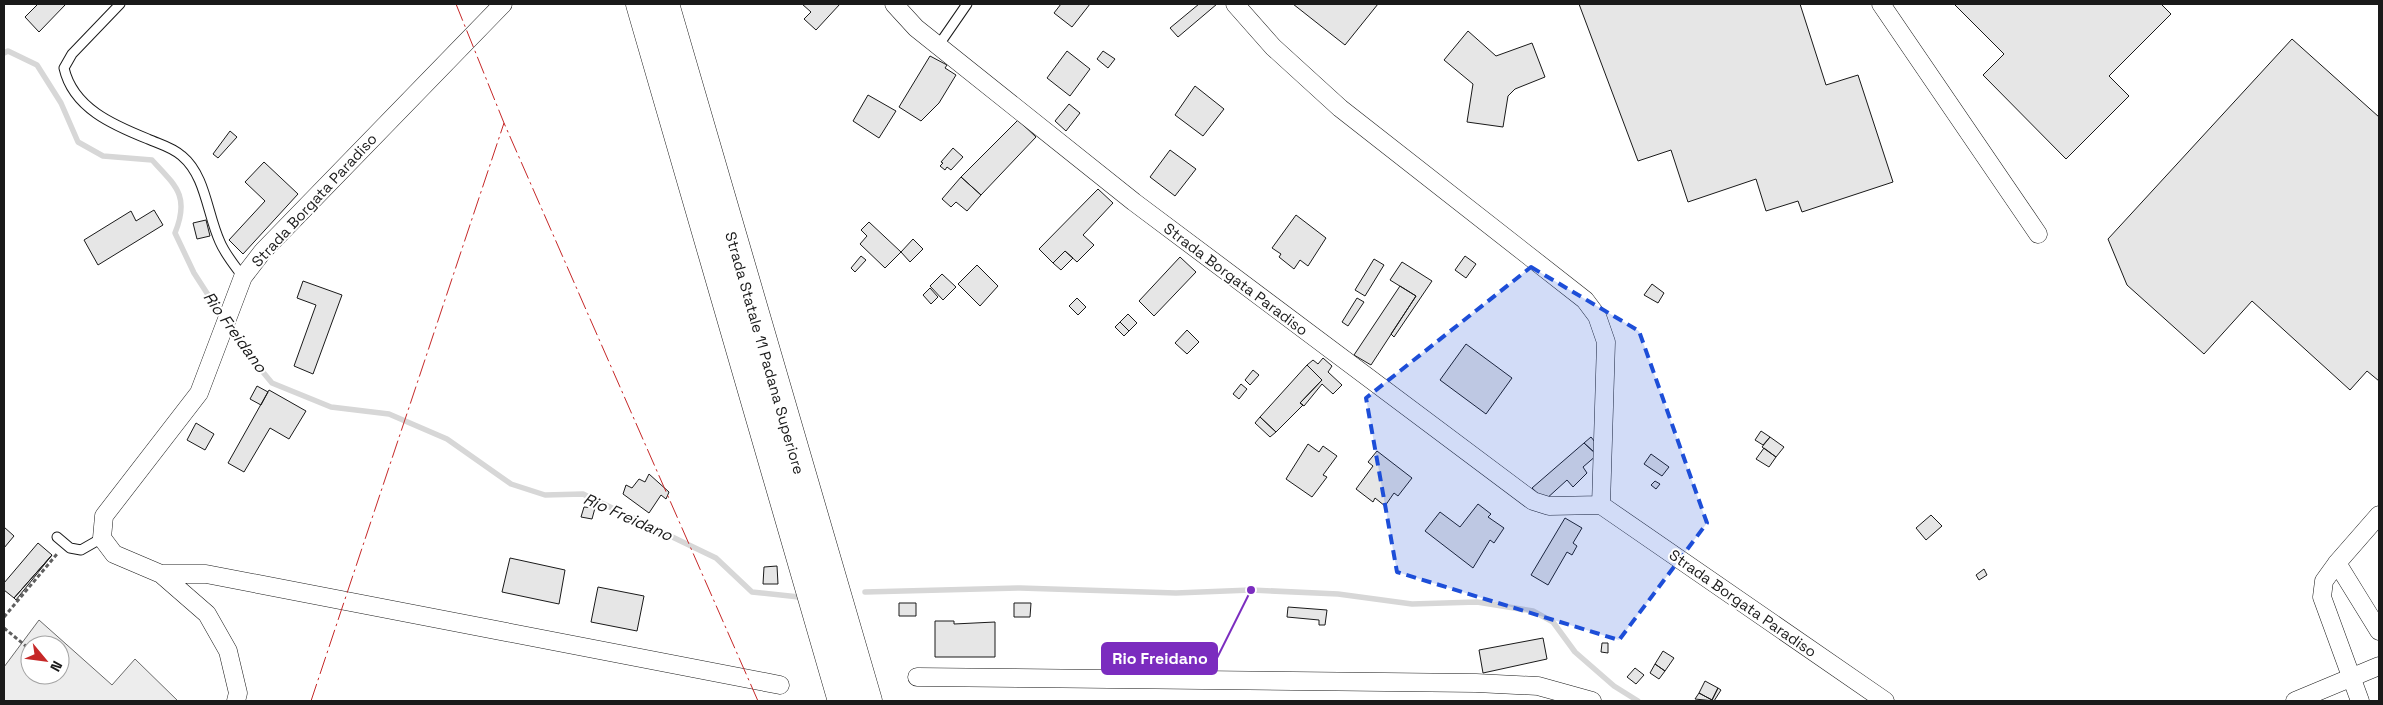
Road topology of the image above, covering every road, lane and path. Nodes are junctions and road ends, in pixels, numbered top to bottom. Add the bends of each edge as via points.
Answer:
1 (120, 4) edge
2 (503, 4) edge
3 (640, 4) edge
4 (665, 4) edge
5 (894, 4) edge
6 (967, 4) edge
7 (1235, 4) edge
8 (1881, 4) edge
9 (938, 46) junction
10 (2038, 234) dead end
11 (243, 277) junction
12 (1601, 505) junction
13 (2379, 515) edge
14 (57, 537) dead end
15 (102, 538) junction
16 (66, 544) junction
17 (2337, 563) junction
18 (161, 574) junction
19 (219, 577) junction
20 (201, 609) junction
21 (4, 617) edge
22 (4, 628) edge
23 (2379, 632) edge
24 (20, 641) edge
25 (2379, 666) edge
26 (917, 677) dead end
27 (2351, 678) junction
28 (780, 685) dead end
29 (236, 701) edge
30 (842, 701) edge
31 (868, 701) edge
32 (1592, 701) edge
33 (1885, 701) edge
34 (2295, 701) edge
35 (2360, 701) edge

1 - 11 lane via 72,54 64,68 67,82 84,103 103,118 174,150 187,161 196,172 220,243
2 - 11 street, Strada Borgata Paradiso via 262,251
3 - 30 highway, Strada Statale 11 Padana Superiore
4 - 31 highway, Strada Statale 11 Padana Superiore
5 - 9 street, Strada Borgata Paradiso
6 - 9 lane
7 - 12 street via 1272,47 1340,108 1585,300 1597,316 1606,342
8 - 10 street
9 - 12 street, Strada Borgata Paradiso via 1134,202 1533,501 1549,506
11 - 15 street, Strada Borgata Paradiso via 199,394 104,516
12 - 33 street, Strada Borgata Paradiso
13 - 17 street
14 - 16 lane
15 - 16 lane via 81,550
15 - 18 street via 114,554
16 - 21 path
17 - 23 street
17 - 27 street via 2324,581 2322,597
18 - 19 street
18 - 20 street
19 - 20 street via 207,583 200,595
19 - 28 street
20 - 29 street via 228,652 238,693
22 - 24 path
25 - 27 street
26 - 32 street via 1476,683 1538,686
27 - 34 street
27 - 35 street

